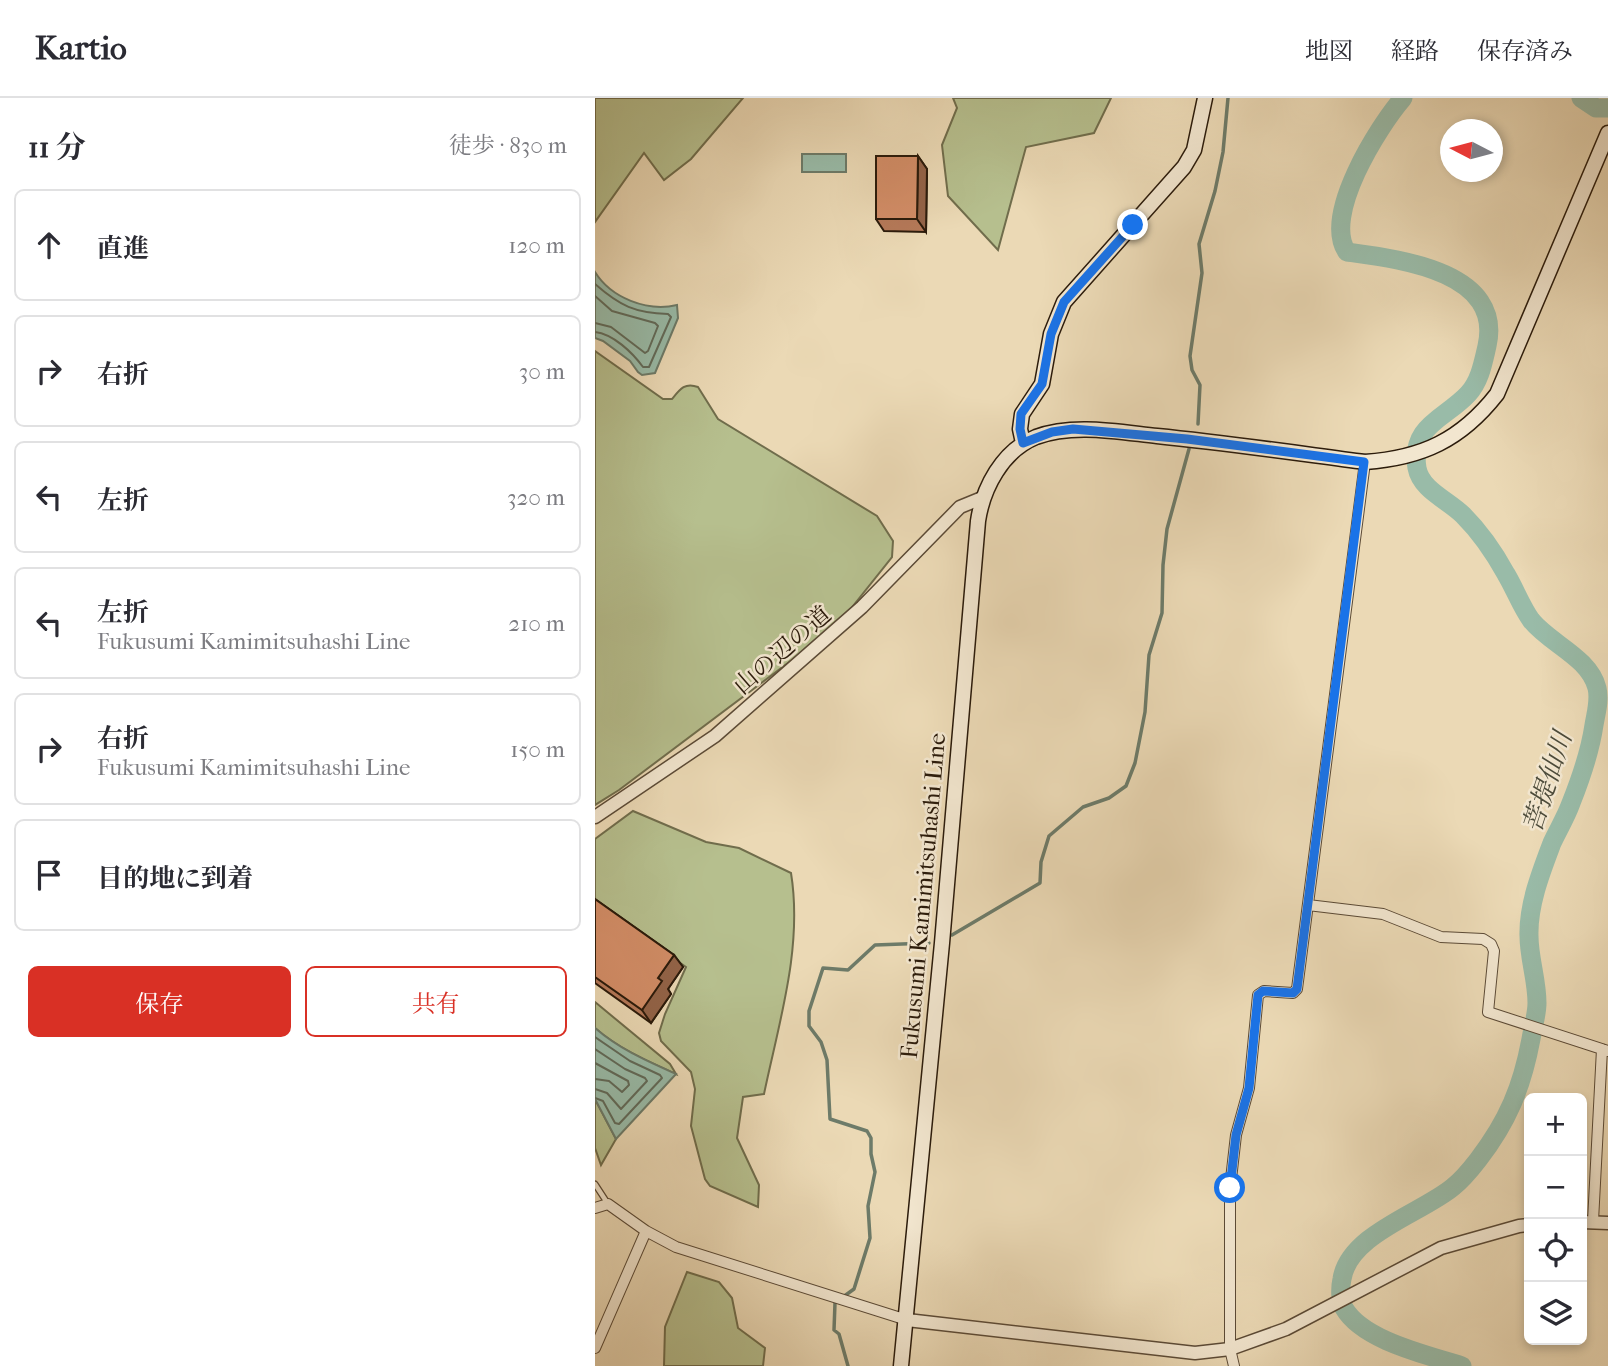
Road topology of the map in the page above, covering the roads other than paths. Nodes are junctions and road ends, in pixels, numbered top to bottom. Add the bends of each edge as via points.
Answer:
1 (1205, 98) edge
2 (1608, 133) edge
3 (1023, 443) junction
4 (1364, 462) junction
5 (982, 498) junction
6 (595, 817) edge
7 (1308, 905) junction
8 (1605, 1050) edge
9 (595, 1184) edge
10 (608, 1204) junction
11 (595, 1208) edge
12 (1587, 1221) edge
13 (1608, 1223) edge
14 (1524, 1226) edge
15 (646, 1231) junction
16 (907, 1320) junction
17 (595, 1348) edge
18 (1230, 1349) junction
19 (901, 1366) edge
20 (1234, 1366) edge

1 - 3 main road via 1194,150 1184,167 1064,302 1051,334 1042,384 1021,414
2 - 4 main road, Fukusumi Kamimitsuhashi Line via 1497,394 1481,415 1428,450
3 - 4 main road, Fukusumi Kamimitsuhashi Line via 1073,429
3 - 5 main road, Fukusumi Kamimitsuhashi Line via 1004,460
4 - 7 street
5 - 6 street, 山の辺の道 via 960,507 862,607 715,736
5 - 16 main road, Fukusumi Kamimitsuhashi Line
7 - 8 street via 1383,914 1441,937 1483,939 1494,951 1488,1013
7 - 18 street via 1296,992 1263,991 1257,999 1249,1088 1236,1135 1230,1188
8 - 12 street
9 - 10 lane
10 - 11 street
10 - 15 street
12 - 13 street
14 - 18 street via 1441,1248 1286,1329
15 - 16 street via 675,1247
15 - 17 street
16 - 18 street via 1195,1353
16 - 19 main road, Fukusumi Kamimitsuhashi Line
18 - 20 street

